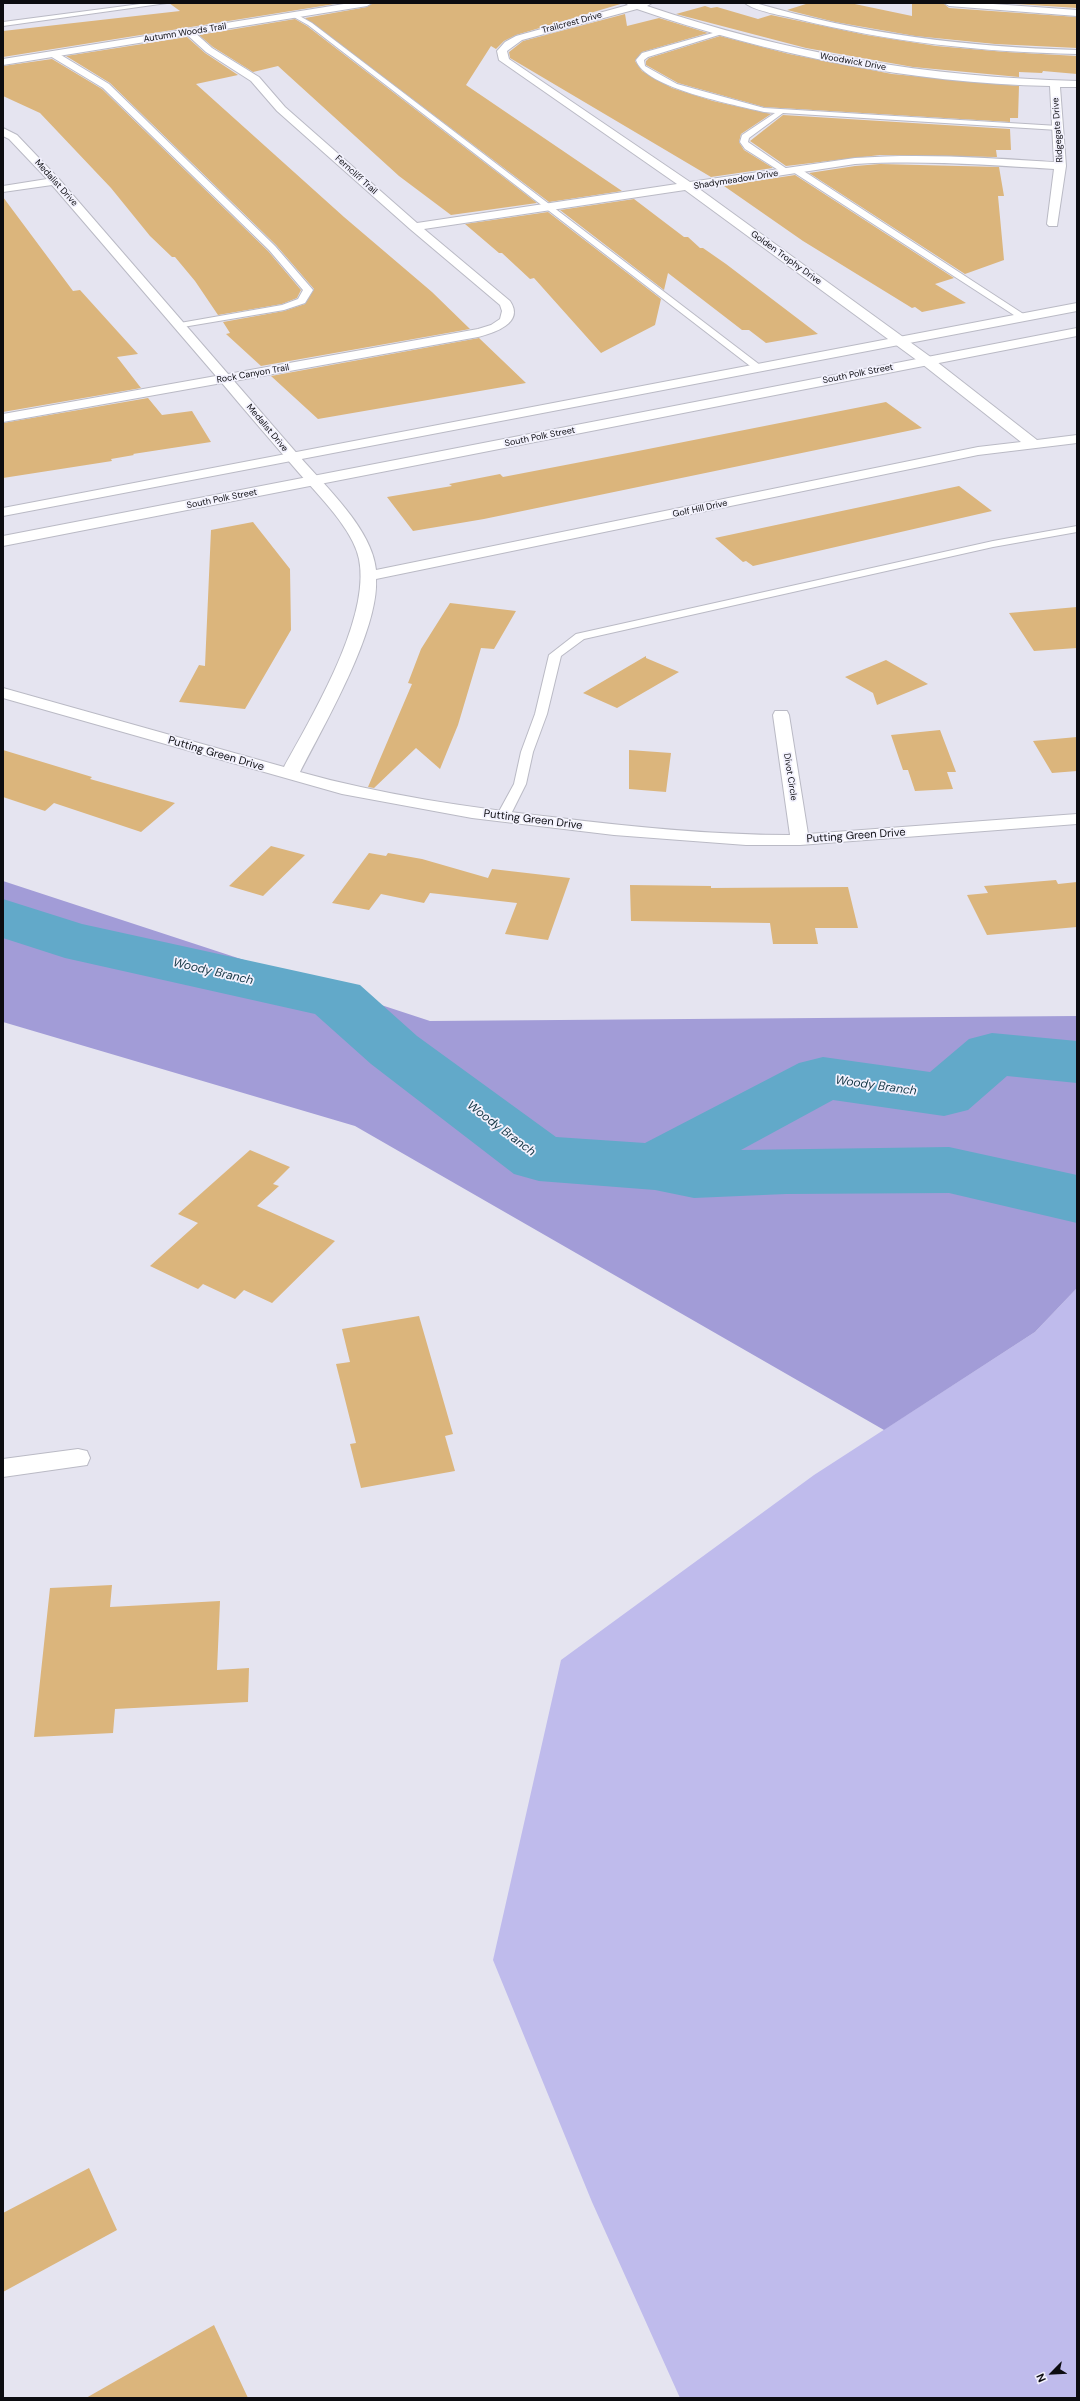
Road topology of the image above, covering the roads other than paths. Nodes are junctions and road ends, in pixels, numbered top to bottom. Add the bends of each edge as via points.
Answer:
1 (164, 3) edge
2 (367, 3) edge
3 (647, 3) edge
4 (748, 3) edge
5 (949, 3) edge
6 (632, 4) edge
7 (1077, 13) edge
8 (294, 15) junction
9 (3, 24) edge
10 (189, 32) junction
11 (720, 33) junction
12 (502, 51) joint
13 (1077, 52) edge
14 (53, 54) junction
15 (3, 62) edge
16 (1055, 84) junction
17 (1077, 84) edge
18 (780, 112) junction
19 (1058, 128) junction
20 (3, 131) edge
21 (1060, 166) junction
22 (791, 171) junction
23 (55, 181) junction
24 (689, 187) junction
25 (3, 189) edge
26 (551, 208) junction
27 (1053, 224) dead end
28 (414, 227) junction
29 (1077, 307) edge
30 (1023, 317) junction
31 (502, 324) joint
32 (180, 326) junction
33 (1077, 332) edge
34 (897, 340) junction
35 (927, 361) junction
36 (757, 367) junction
37 (226, 379) junction
38 (3, 418) edge
39 (1077, 439) edge
40 (1032, 443) junction
41 (293, 458) junction
42 (312, 481) junction
43 (3, 512) edge
44 (1077, 529) edge
45 (3, 541) edge
46 (369, 576) junction
47 (3, 693) edge
48 (781, 715) dead end
49 (289, 776) junction
50 (503, 817) junction
51 (1077, 819) edge
52 (800, 840) junction
53 (78, 1458) dead end
54 (3, 1468) edge

1 - 9 lane
2 - 8 street, Autumn Woods Trail
3 - 6 street, Trailcrest Drive
4 - 13 lane via 834,26 908,39
5 - 7 street
6 - 11 street, Woodwick Drive
6 - 12 street, Trailcrest Drive via 519,38
8 - 10 street, Autumn Woods Trail
8 - 26 lane via 310,24
10 - 14 street, Autumn Woods Trail
10 - 28 street, Ferncliff Trail via 209,50 255,79 281,109
11 - 16 street, Woodwick Drive via 798,52 912,72
11 - 18 lane via 645,55 640,60 642,67 674,86 747,106
12 - 24 street, Golden Trophy Drive via 504,60 514,68
14 - 15 street, Autumn Woods Trail
14 - 32 lane via 106,86 272,248 308,290 302,301 284,308
16 - 17 street, Woodwick Drive
16 - 19 street, Ridgegate Drive
18 - 19 lane
18 - 22 lane via 745,137 744,142 748,147
19 - 21 street, Ridgegate Drive
20 - 23 street, Medalist Drive via 13,137
21 - 22 street, Shadymeadow Drive via 898,159 855,161
21 - 27 street, Ridgegate Drive
22 - 24 street, Shadymeadow Drive
22 - 30 lane
23 - 25 street
23 - 32 street, Medalist Drive
24 - 26 street, Shadymeadow Drive
24 - 34 street, Golden Trophy Drive
26 - 28 street, Shadymeadow Drive
26 - 36 lane
28 - 31 street, Ferncliff Trail via 506,304 509,310 508,318
29 - 30 street
30 - 34 street
31 - 37 street, Rock Canyon Trail via 478,333
32 - 37 street, Medalist Drive
33 - 35 street, South Polk Street
34 - 35 street, Golden Trophy Drive
34 - 36 street
35 - 40 street, Golden Trophy Drive
35 - 42 street, South Polk Street
36 - 41 street
37 - 38 street, Rock Canyon Trail
37 - 41 street, Medalist Drive
39 - 40 street
40 - 46 street, Golf Hill Drive via 978,451
41 - 42 street, Medalist Drive
41 - 43 street
42 - 45 street, South Polk Street
42 - 46 street, Medalist Drive via 356,535 367,558
44 - 50 lane via 993,544 580,636 555,654 541,714 527,752 520,784
46 - 49 street, Medalist Drive via 368,599 361,624 335,684
47 - 49 street, Putting Green Drive
48 - 52 street, Divot Circle
49 - 50 street, Putting Green Drive via 342,789
50 - 52 street, Putting Green Drive via 677,836
51 - 52 street, Putting Green Drive
53 - 54 street

